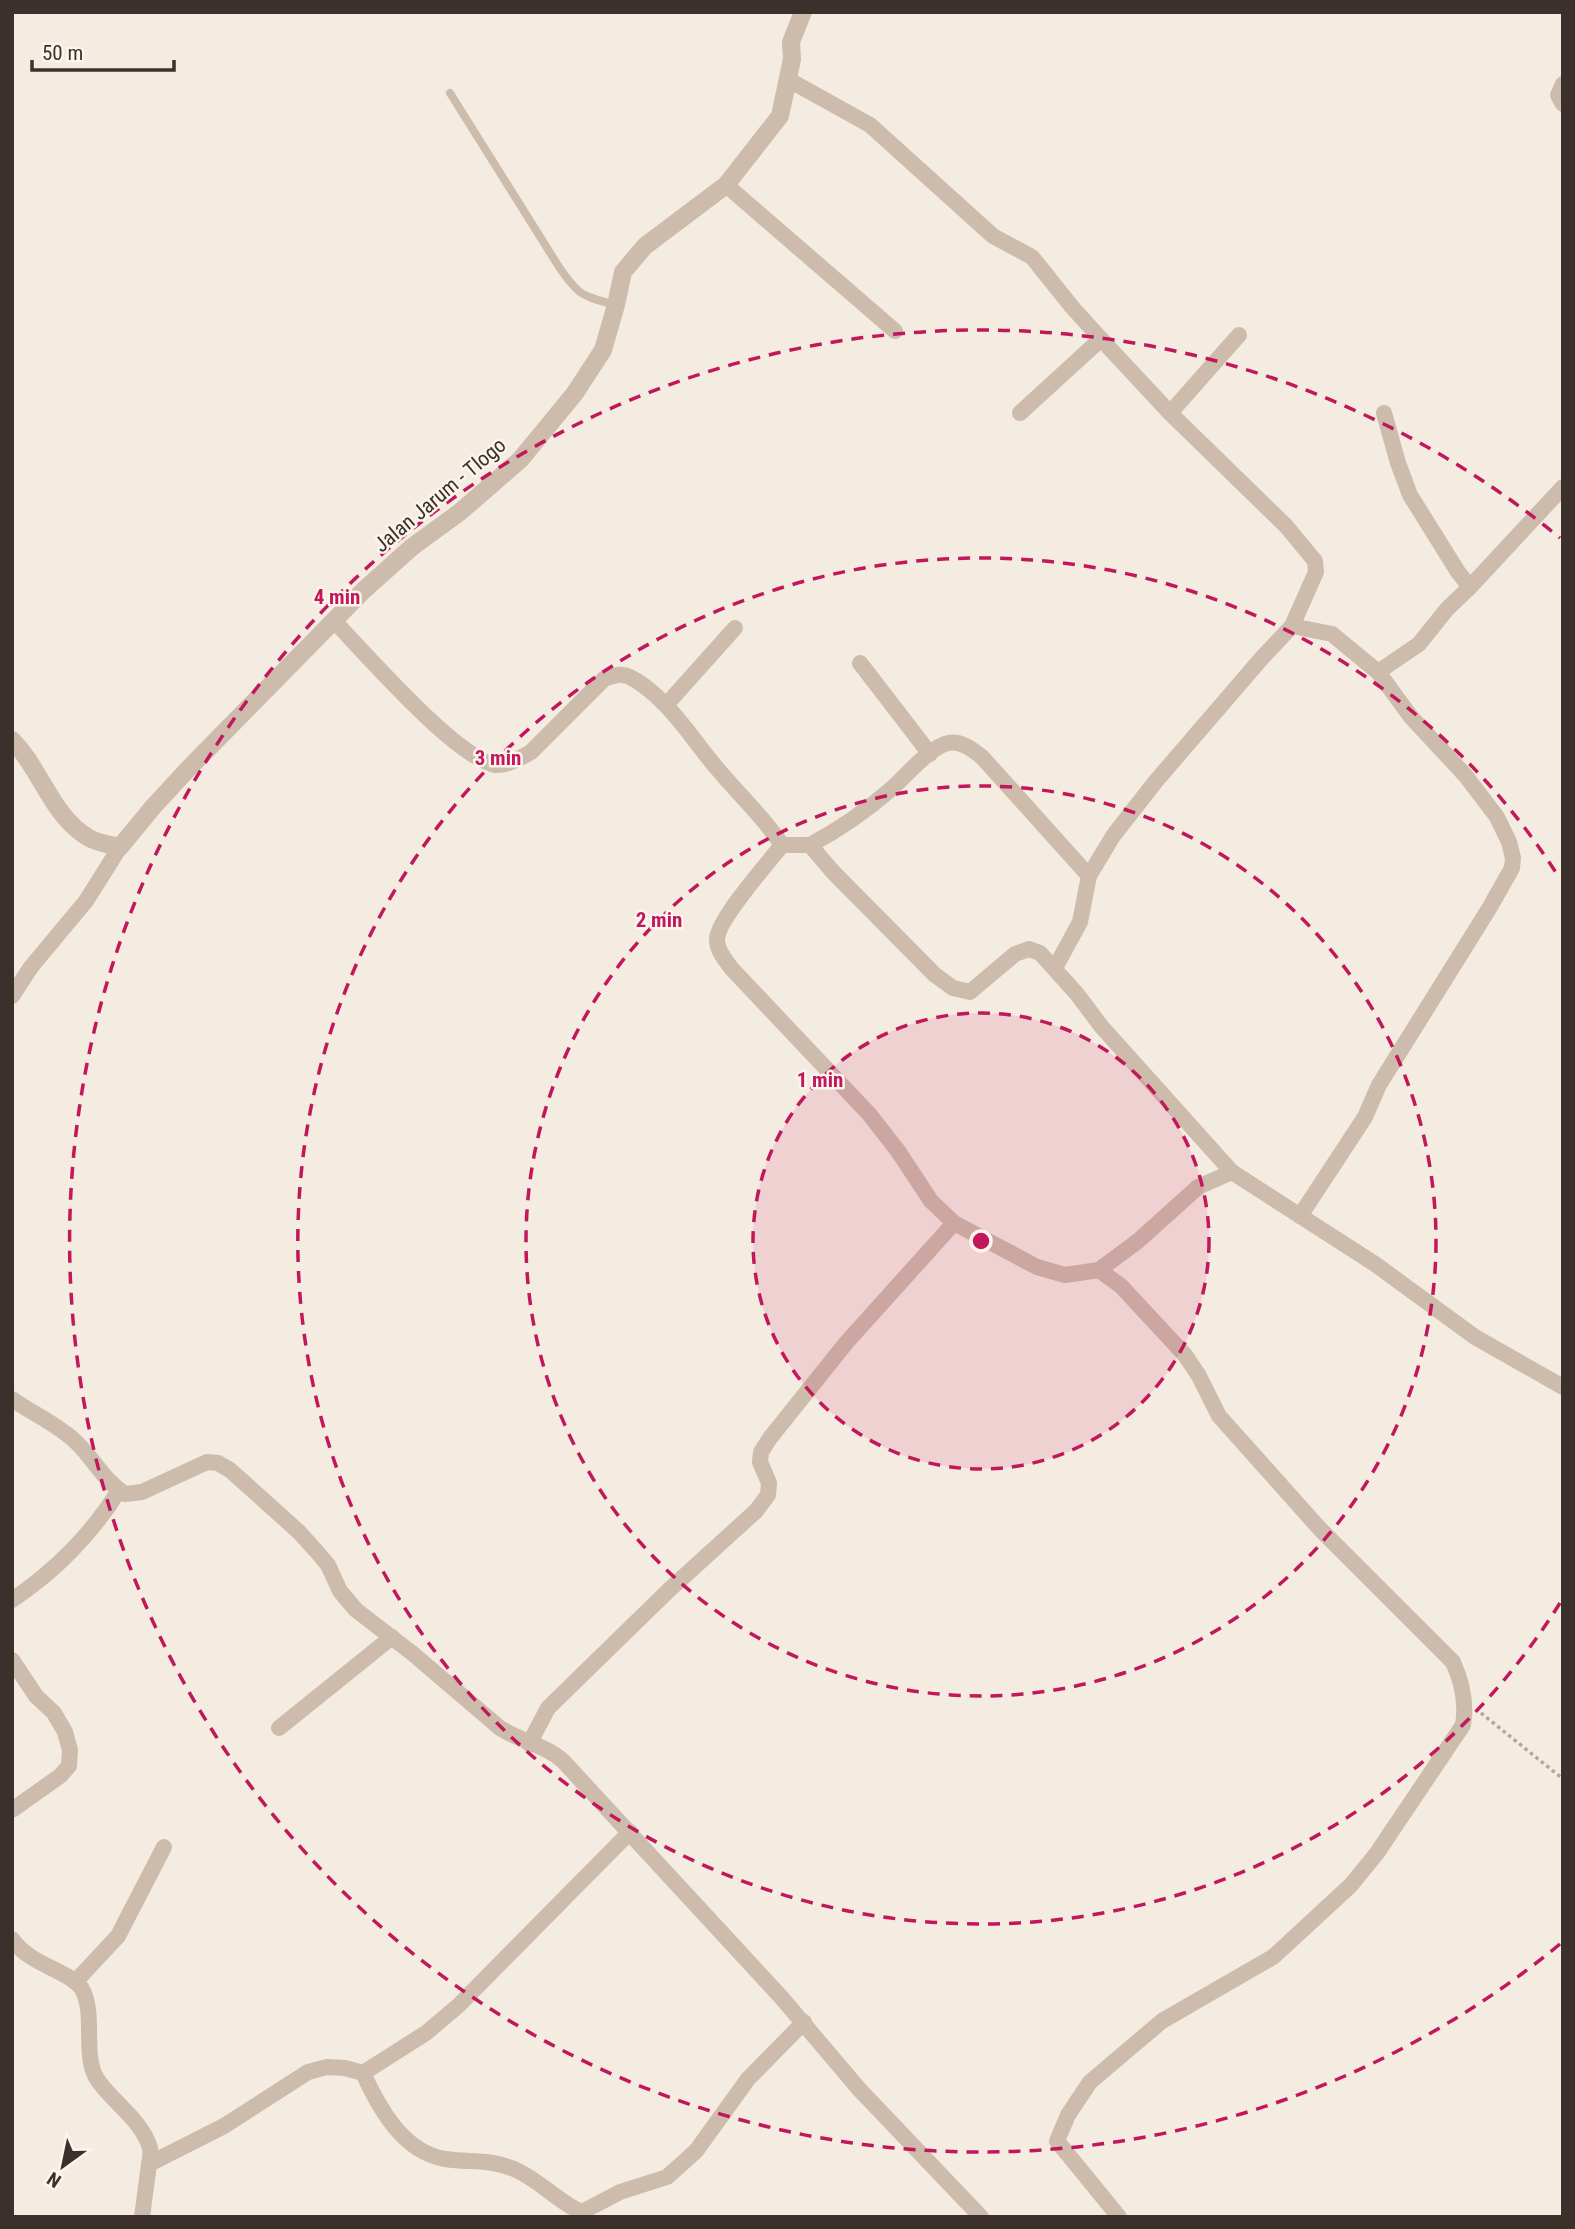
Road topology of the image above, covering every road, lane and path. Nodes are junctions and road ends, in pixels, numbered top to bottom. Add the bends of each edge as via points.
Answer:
1 (803, 12) edge
2 (789, 80) junction
3 (1563, 84) edge
4 (450, 93) dead end
5 (1563, 104) edge
6 (726, 185) junction
7 (616, 305) junction
8 (895, 331) dead end
9 (1239, 335) dead end
10 (1101, 340) junction
11 (1020, 413) dead end
12 (1170, 413) junction
13 (1384, 413) dead end
14 (1563, 487) edge
15 (1470, 587) junction
16 (335, 622) junction
17 (1292, 626) junction
18 (735, 628) dead end
19 (860, 663) dead end
20 (1378, 672) junction
21 (666, 705) junction
22 (12, 740) edge
23 (930, 754) junction
24 (782, 845) junction
25 (810, 845) junction
26 (120, 847) junction
27 (1089, 876) junction
28 (1055, 968) junction
29 (12, 996) edge
30 (1232, 1172) junction
31 (1300, 1216) junction
32 (954, 1223) junction
33 (1099, 1270) junction
34 (1563, 1387) edge
35 (12, 1399) edge
36 (118, 1490) junction
37 (12, 1600) edge
38 (392, 1637) junction
39 (12, 1660) edge
40 (1463, 1699) junction
41 (279, 1728) dead end
42 (529, 1744) junction
43 (1563, 1779) edge
44 (12, 1810) edge
45 (630, 1832) junction
46 (164, 1847) dead end
47 (12, 1939) edge
48 (75, 1982) junction
49 (804, 2022) junction
50 (363, 2073) junction
51 (149, 2164) junction
52 (583, 2215) edge
53 (142, 2217) edge
54 (981, 2217) edge
55 (1119, 2217) edge

1 - 2 street, Jalan Jarum - Tlogo via 791,41
2 - 6 street, Jalan Jarum - Tlogo via 780,116
2 - 10 street via 870,125 993,236 1032,257
3 - 5 street via 1558,95
4 - 7 lane via 575,290
6 - 7 street, Jalan Jarum - Tlogo via 645,246 623,272
6 - 8 street
7 - 16 street, Jalan Jarum - Tlogo via 603,349 586,379 520,460 412,547
9 - 12 street
10 - 11 street
10 - 12 street
12 - 17 street via 1286,526 1315,561 1316,572
13 - 15 street via 1410,495
14 - 15 street
15 - 20 street via 1419,644
16 - 21 street via 451,740 497,765 531,752 604,679 618,674 628,676
16 - 26 street, Jalan Jarum - Tlogo via 189,768
17 - 20 street via 1332,634
17 - 27 street via 1156,781
18 - 21 street
19 - 23 street
20 - 31 street via 1410,717 1465,775 1496,817 1513,858 1365,1117
21 - 24 street
22 - 26 street via 74,827 96,841
23 - 25 street via 866,808
23 - 27 street via 955,742 973,750
24 - 25 street
24 - 32 street via 725,917 716,939 721,954 870,1115 931,1201
25 - 28 street via 935,975 953,988 970,992 1015,954 1029,949
26 - 29 street via 86,901
27 - 28 street via 1080,922
28 - 30 street
30 - 31 street
30 - 33 street via 1198,1187
31 - 34 street via 1475,1337
32 - 33 street via 1037,1267 1065,1275
32 - 42 street via 846,1343 770,1437 760,1462 769,1483 768,1495 756,1511 548,1708
33 - 40 street via 1121,1286 1185,1355 1219,1416 1293,1498 1453,1662 1464,1685
35 - 36 street via 78,1443
36 - 37 street via 68,1553
36 - 38 street via 142,1492 207,1462 218,1463 299,1532 328,1565 340,1591 356,1610
38 - 41 street
38 - 42 street via 500,1728
39 - 44 street via 36,1696 54,1713 70,1749 69,1766 60,1776
40 - 43 path
40 - 55 street via 1463,1725 1377,1853 1350,1885 1273,1957 1162,2021 1090,2082 1068,2115 1057,2141
42 - 45 street via 554,1753
45 - 49 street
45 - 50 street via 459,2005 426,2033
46 - 48 street via 118,1936
47 - 48 street via 20,1950
48 - 51 street via 85,2000 97,2079 140,2131 150,2149
49 - 52 street via 748,2079 696,2151 667,2177 620,2192
49 - 54 street via 859,2089
50 - 51 street via 345,2067 308,2072 224,2126
50 - 52 street via 382,2109 419,2150 445,2159 489,2161 510,2168 540,2183
51 - 53 street

